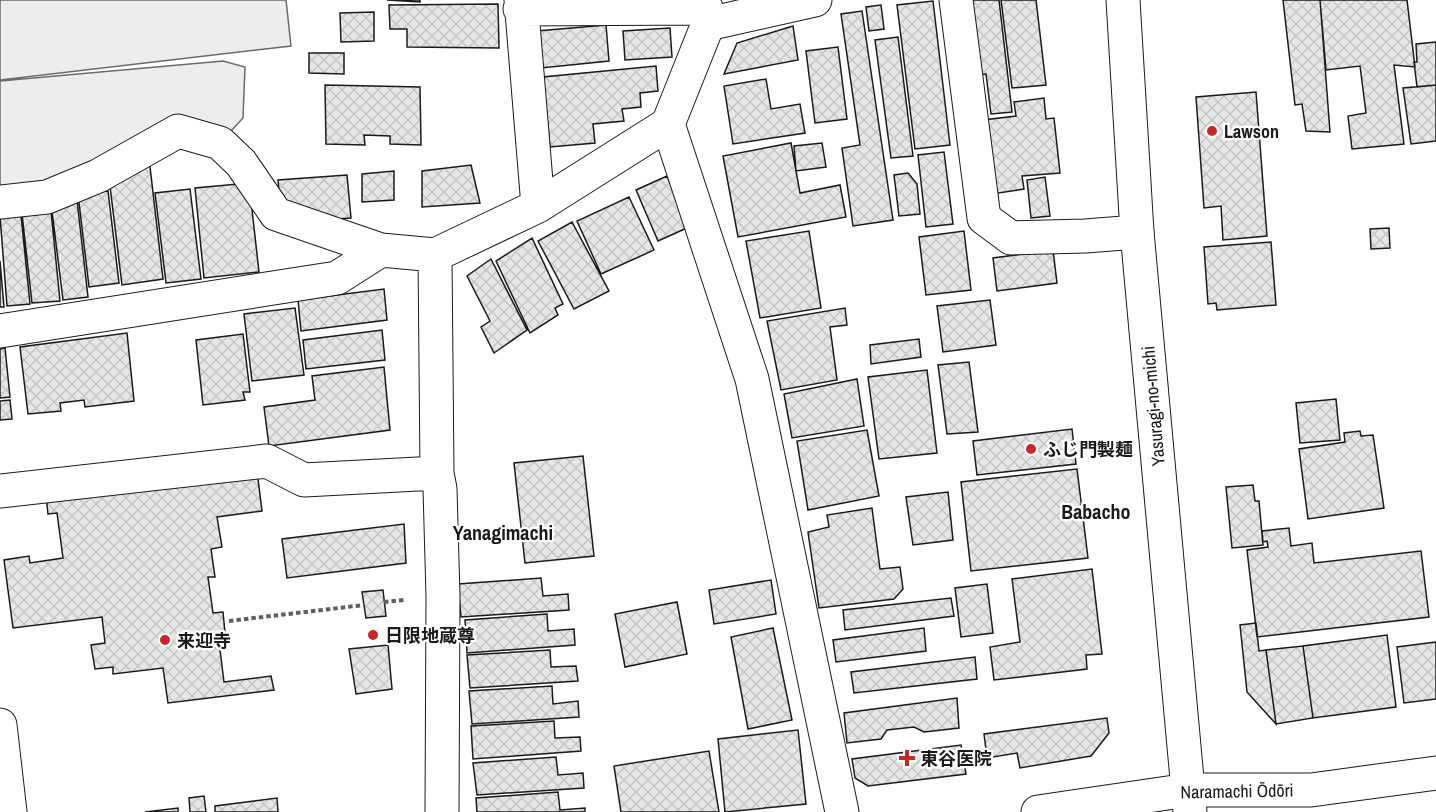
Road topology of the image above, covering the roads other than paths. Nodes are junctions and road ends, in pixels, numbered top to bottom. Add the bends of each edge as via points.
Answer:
1 (815, 0) edge
2 (956, 0) edge
3 (1123, 0) edge
4 (520, 5) edge
5 (707, 11) edge
6 (668, 124) junction
7 (0, 202) edge
8 (538, 206) junction
9 (1137, 232) junction
10 (381, 250) junction
11 (435, 255) junction
12 (0, 331) edge
13 (437, 473) junction
14 (0, 491) edge
15 (0, 725) edge
16 (1436, 773) edge
17 (1189, 801) edge
18 (10, 812) edge
19 (442, 812) edge
20 (842, 812) edge
21 (1038, 812) edge

1 - 5 street
2 - 9 street via 984,218 1011,238
3 - 9 street, Yasuragi-no-michi
4 - 5 street
4 - 8 street
5 - 6 street
6 - 8 street
6 - 20 street via 752,379
7 - 10 street via 47,197 98,176 178,131 220,143 241,163 276,214
8 - 11 street
9 - 17 street, Yasuragi-no-michi
10 - 11 street
10 - 12 street via 337,278
11 - 13 street
13 - 14 street via 304,480 267,461
13 - 19 street via 443,596
15 - 18 street
16 - 17 street, Naramachi Ōdōri
17 - 21 street, Naramachi Ōdōri

